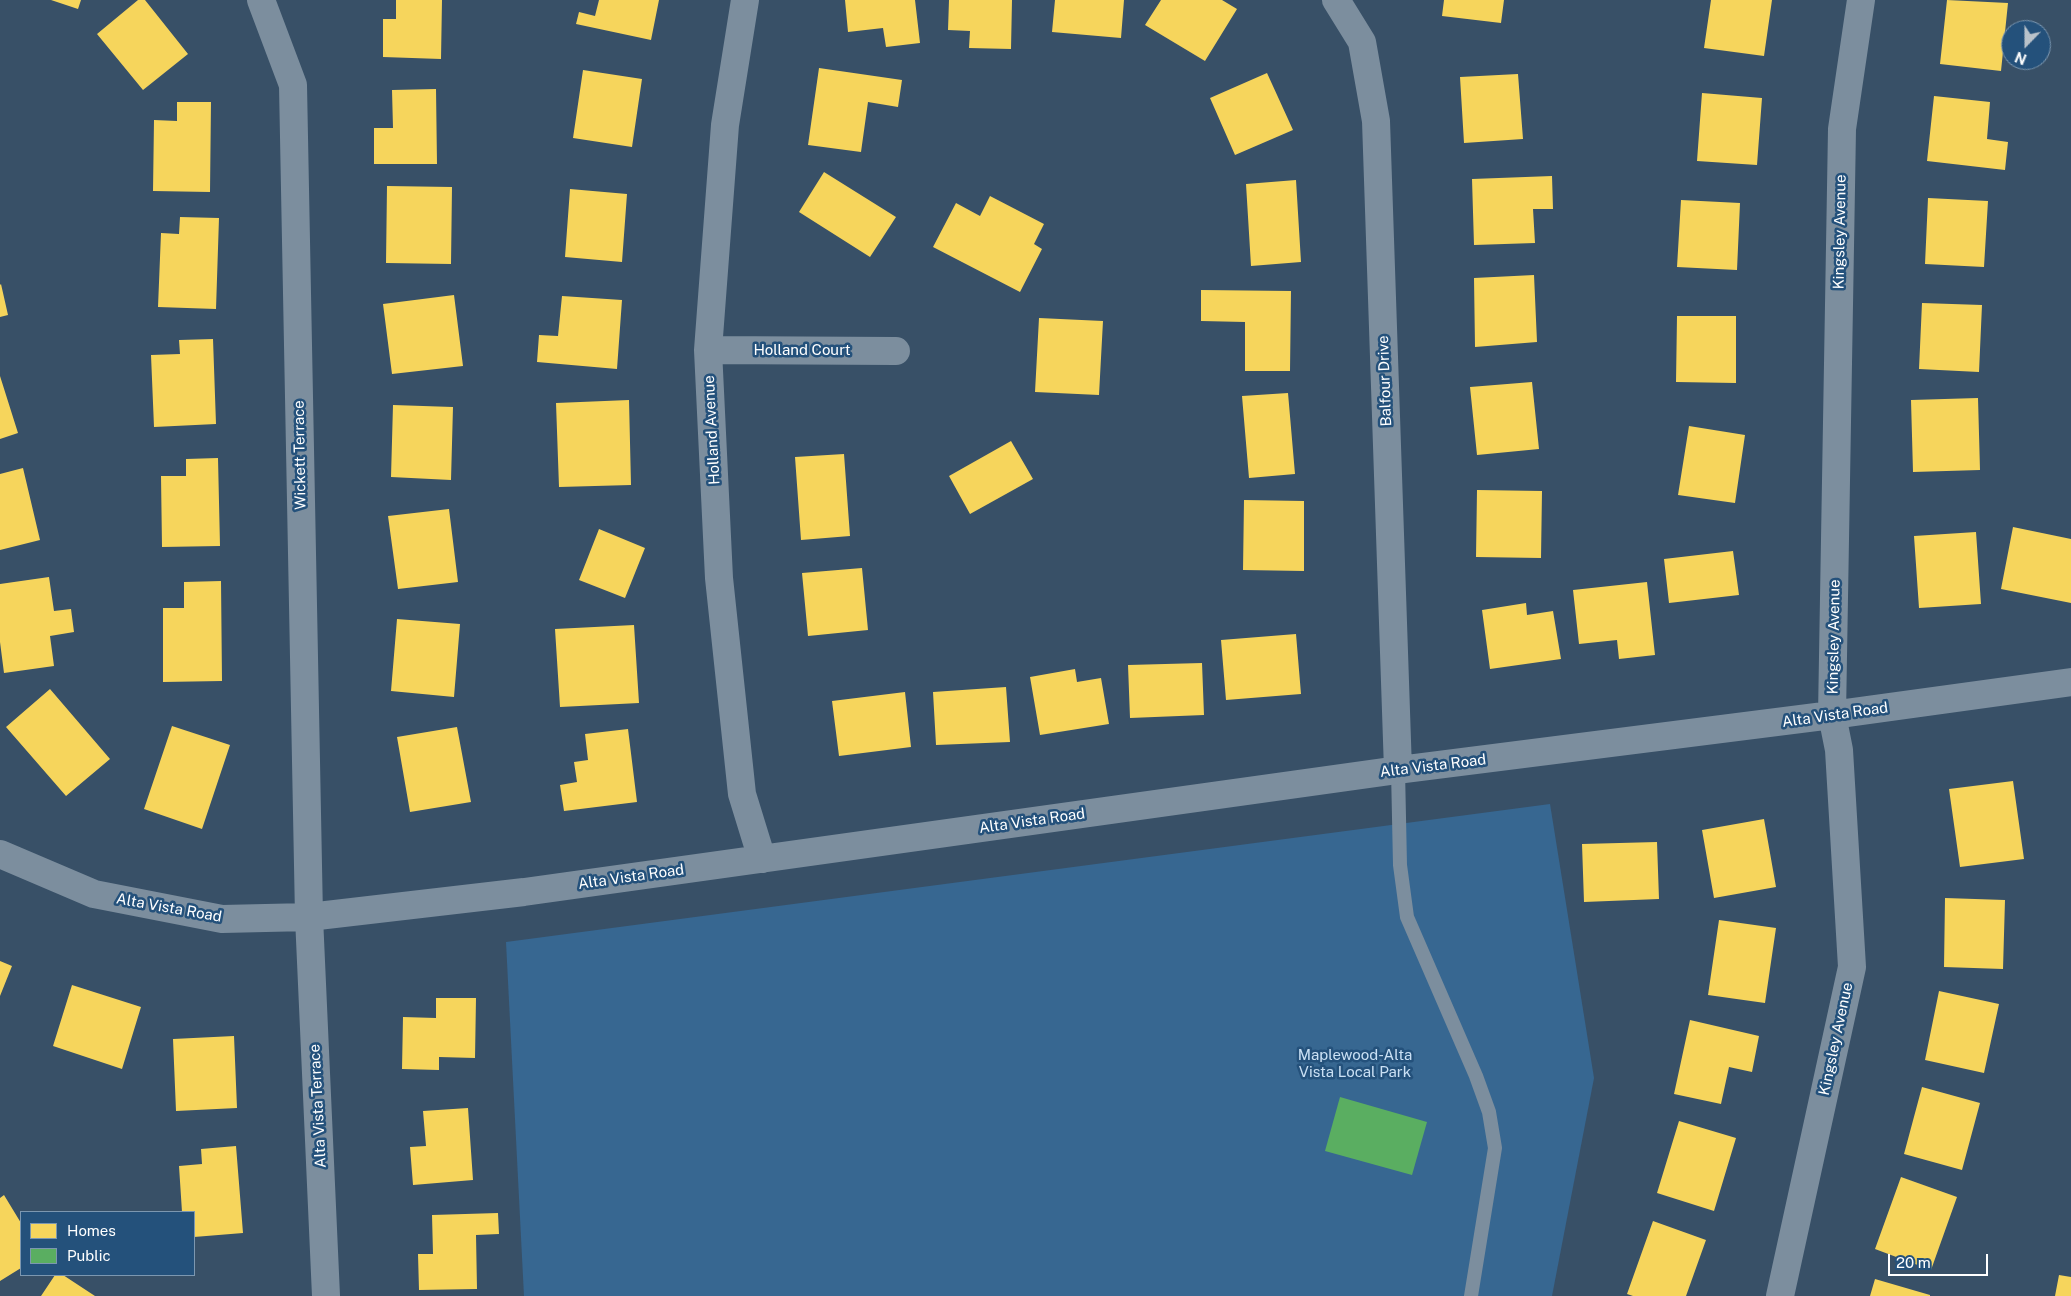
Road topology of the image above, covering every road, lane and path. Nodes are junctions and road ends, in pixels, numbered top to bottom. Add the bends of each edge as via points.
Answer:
1 (260, 0) edge
2 (745, 0) edge
3 (1336, 0) edge
4 (1861, 0) edge
5 (708, 350) junction
6 (896, 351) dead end
7 (2071, 682) edge
8 (1832, 715) junction
9 (1398, 770) junction
10 (0, 854) edge
11 (762, 859) junction
12 (309, 917) junction
13 (326, 1296) edge
14 (1471, 1296) edge
15 (1780, 1296) edge

1 - 12 street, Wickett Terrace via 293,84
2 - 5 street, Holland Avenue via 725,124
3 - 9 street, Balfour Drive via 1362,42 1376,121
4 - 8 street, Kingsley Avenue via 1842,129
5 - 6 street, Holland Court
5 - 11 street, Holland Avenue via 719,578 742,794
7 - 8 street, Alta Vista Road
8 - 9 street, Alta Vista Road
8 - 15 street, Kingsley Avenue via 1839,750 1852,967
9 - 11 street, Alta Vista Road
9 - 14 lane via 1400,866 1407,917 1476,1076 1492,1130 1494,1148
10 - 12 street, Alta Vista Road via 103,896 222,919
11 - 12 street, Alta Vista Road via 524,892
12 - 13 street, Alta Vista Terrace

